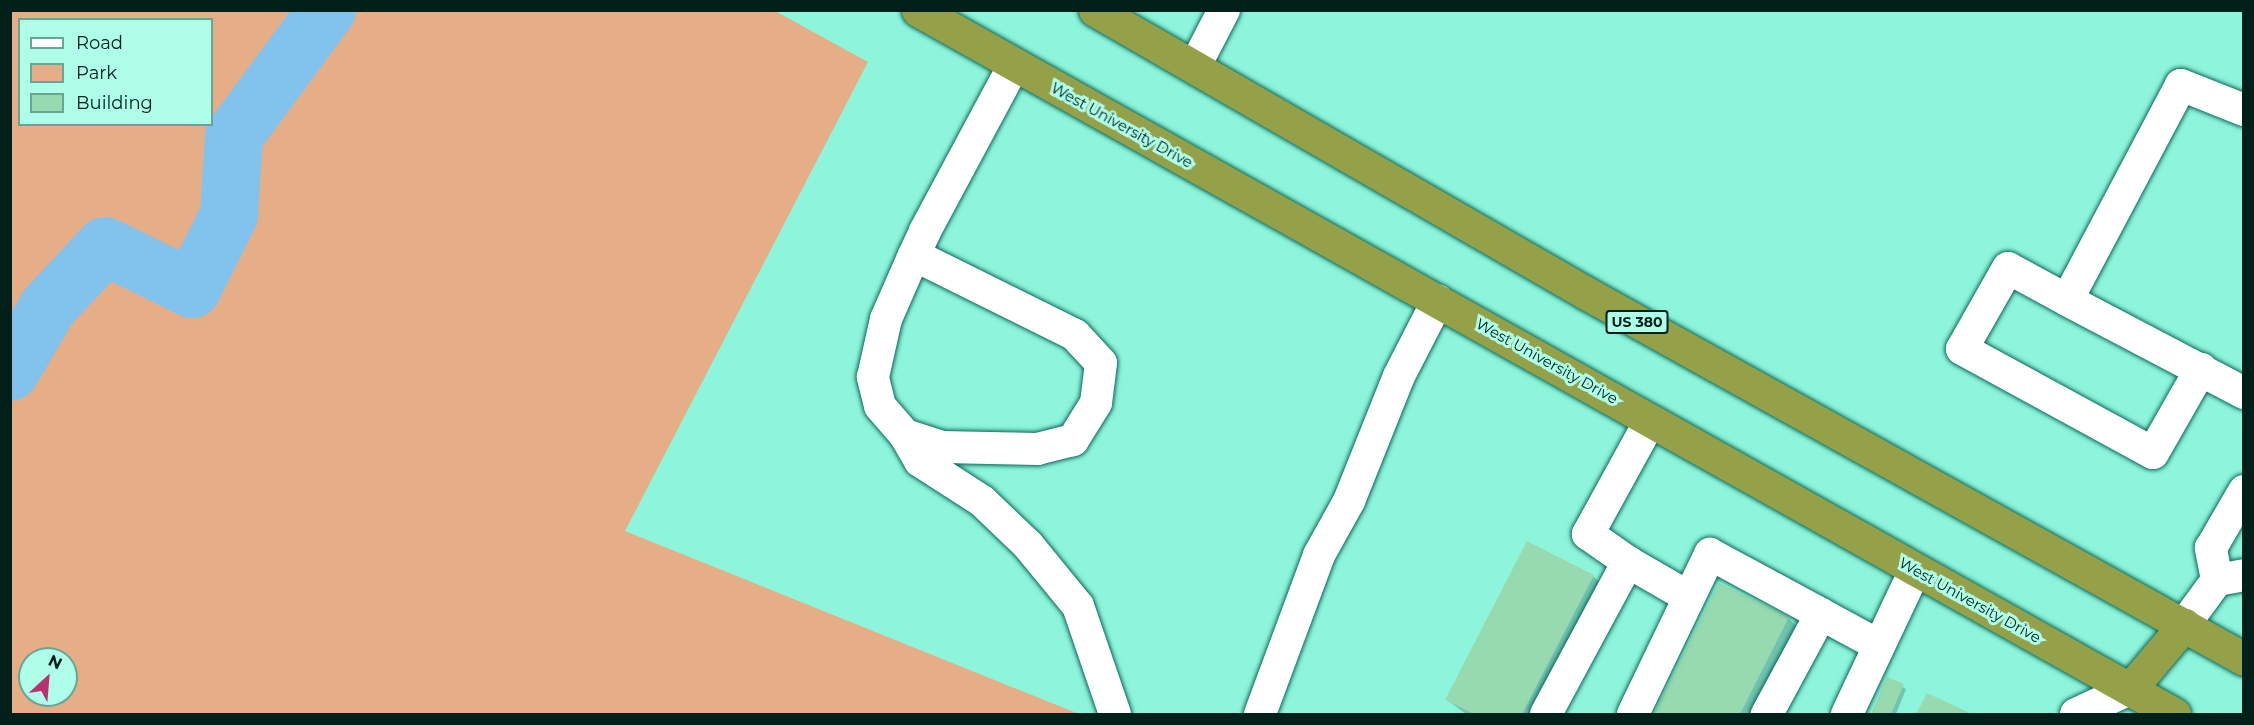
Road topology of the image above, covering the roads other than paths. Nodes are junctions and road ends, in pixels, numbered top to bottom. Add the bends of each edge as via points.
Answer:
1 (918, 10) edge
2 (1095, 10) edge
3 (1224, 10) edge
4 (1014, 64) junction
5 (1195, 66) junction
6 (2244, 110) edge
7 (914, 255) junction
8 (1438, 300) junction
9 (2067, 300) junction
10 (2201, 369) junction
11 (2244, 393) edge
12 (1650, 421) junction
13 (905, 435) junction
14 (2244, 491) edge
15 (1628, 562) junction
16 (1915, 570) junction
17 (2230, 578) edge
18 (1687, 596) junction
19 (1821, 614) junction
20 (2184, 625) junction
21 (1878, 645) junction
22 (2244, 659) edge
23 (2125, 702) edge
24 (1114, 714) edge
25 (1260, 714) edge
26 (1546, 714) edge
27 (1633, 714) edge
28 (1767, 714) edge
29 (1847, 714) edge
30 (2076, 714) edge
31 (2174, 714) edge

1 - 4 highway, West University Drive
2 - 5 highway, US 380
3 - 5 lane
4 - 7 lane
4 - 8 highway, West University Drive
5 - 20 highway, US 380 via 1586,293
6 - 9 lane via 2181,85
7 - 13 lane via 886,319 873,377 880,406
7 - 13 lane via 1075,335 1101,363 1096,402 1074,440 1038,449 942,447
8 - 12 highway, West University Drive
8 - 25 lane via 1399,375 1349,501 1319,555
9 - 10 lane
9 - 10 lane via 2008,268 1962,349 2153,453
10 - 11 lane
12 - 15 lane via 1588,534
12 - 16 highway, West University Drive
13 - 24 lane via 920,460 982,501 1028,545 1078,606
14 - 17 lane via 2211,548
15 - 18 lane
15 - 26 lane
16 - 21 lane
16 - 23 highway, West University Drive
17 - 20 lane
18 - 19 lane via 1710,554
18 - 27 lane
19 - 21 lane
19 - 28 lane
20 - 22 highway, US 380
20 - 23 highway
21 - 29 lane
23 - 30 lane
23 - 31 highway, West University Drive

